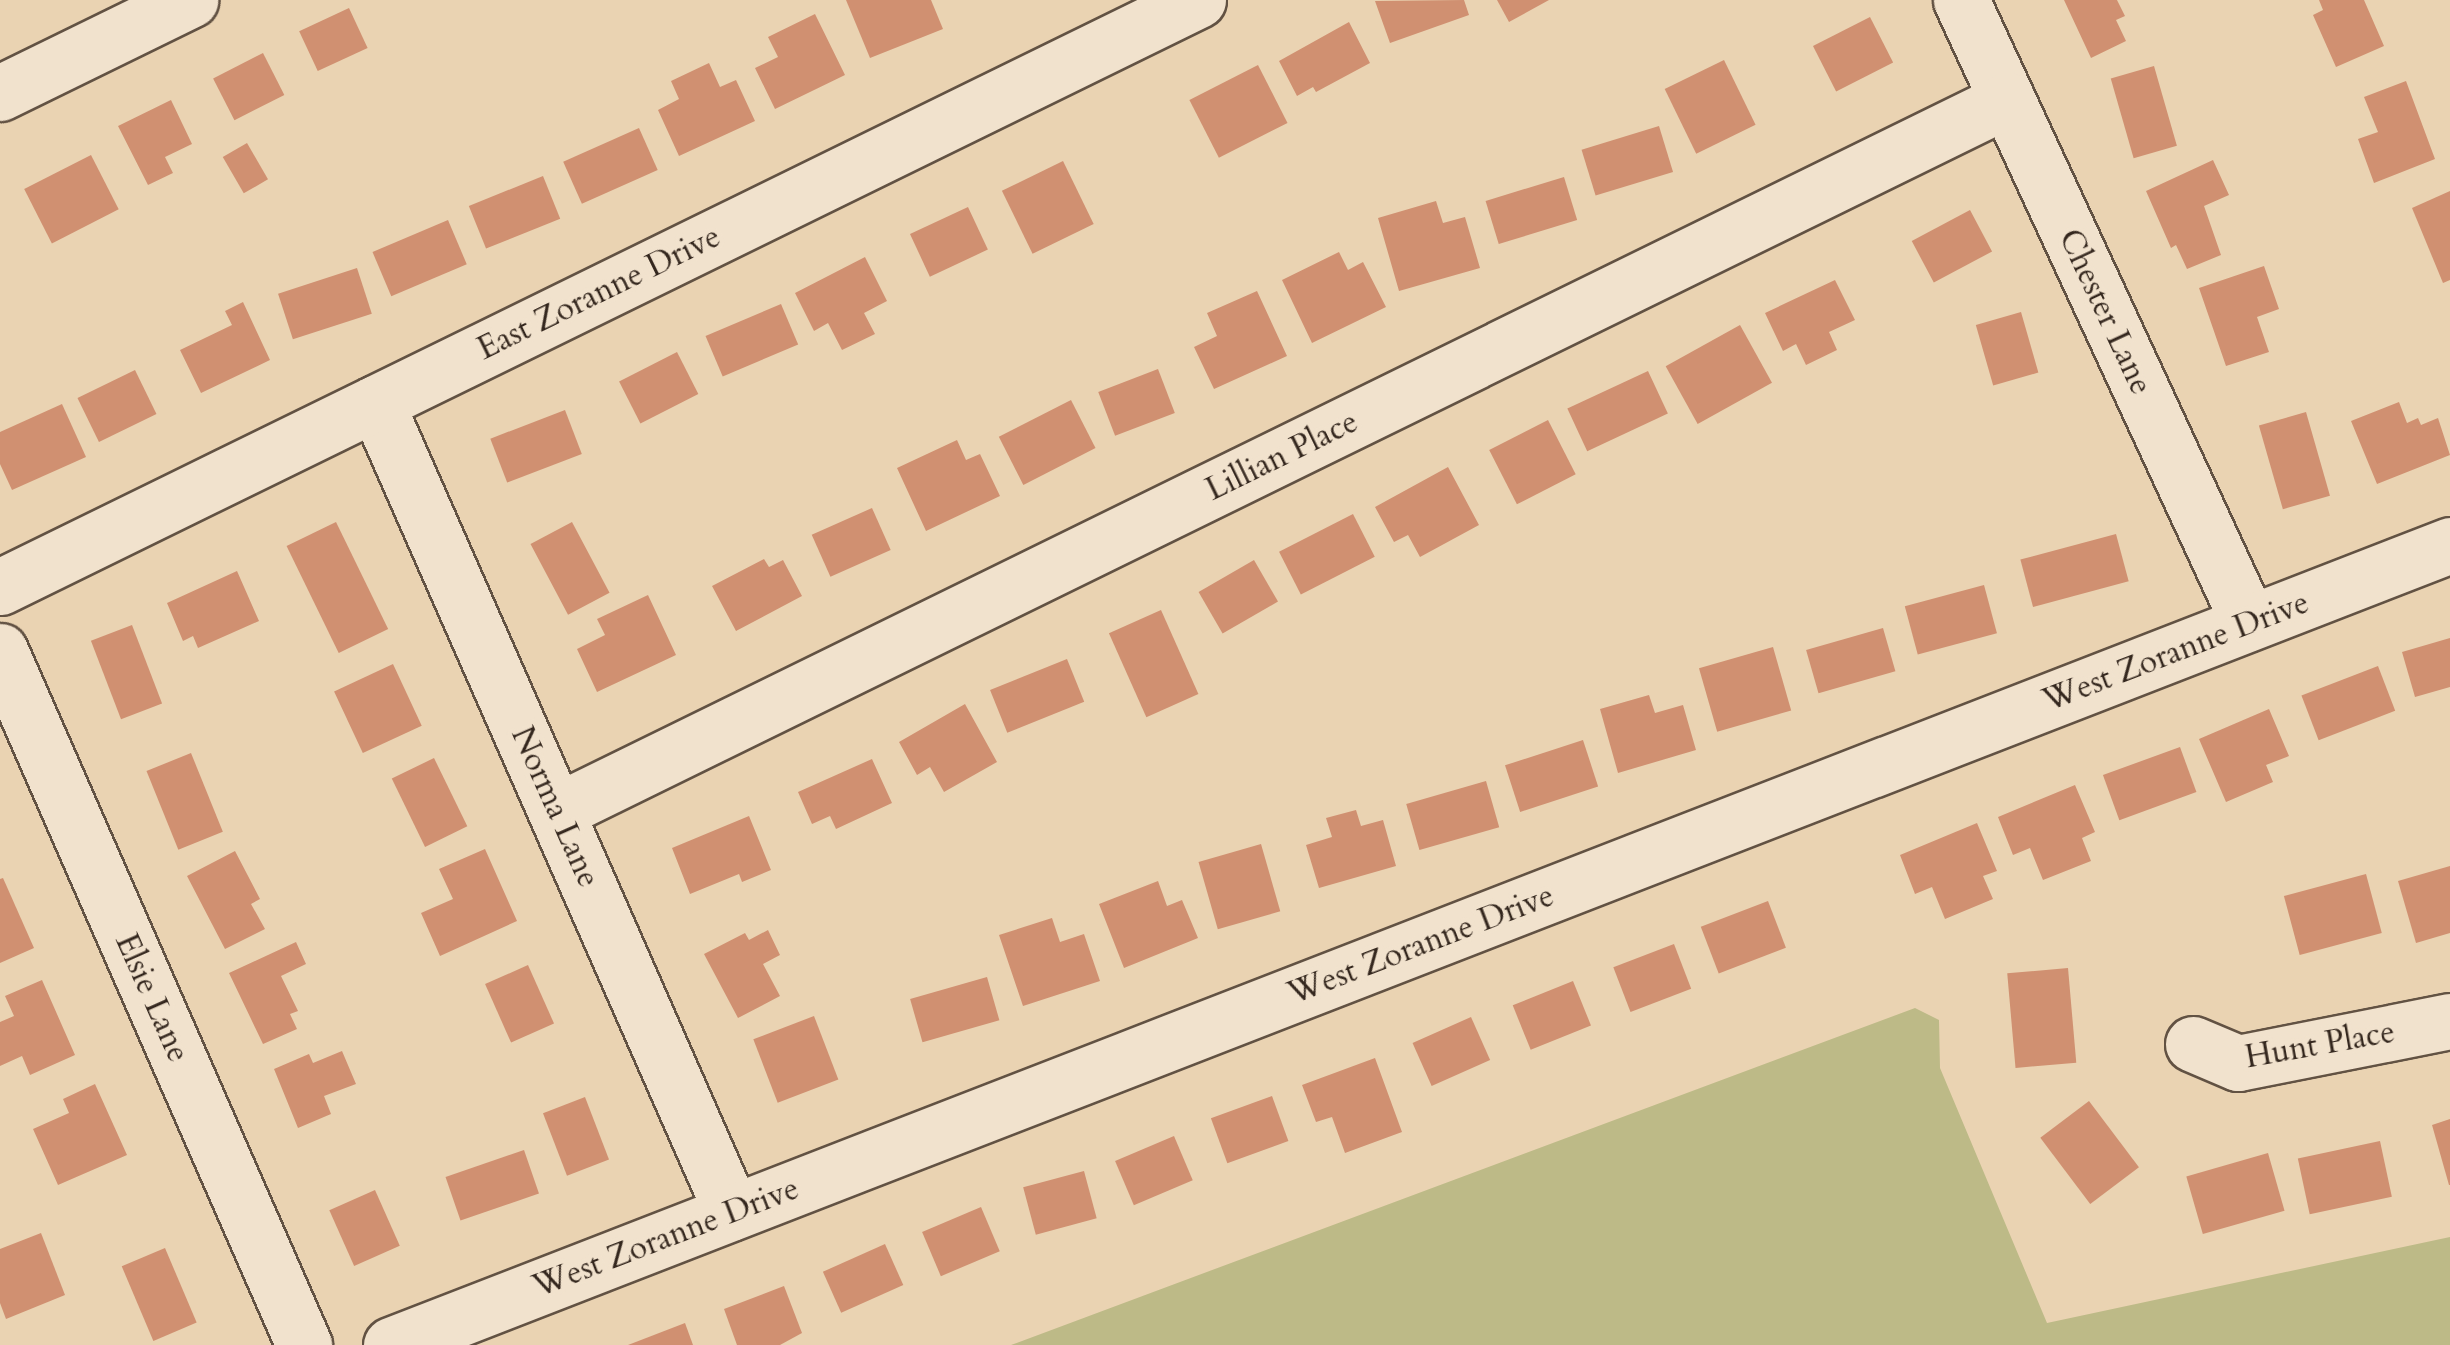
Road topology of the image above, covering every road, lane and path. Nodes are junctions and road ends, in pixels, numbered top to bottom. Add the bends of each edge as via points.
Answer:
1 (190, 0) edge
2 (1198, 0) edge
3 (1961, 0) edge
4 (0, 93) edge
5 (2007, 100) junction
6 (376, 403) junction
7 (2450, 544) edge
8 (0, 586) edge
9 (2249, 623) junction
10 (0, 651) edge
11 (558, 811) junction
12 (2450, 1021) edge
13 (2193, 1044) dead end
14 (732, 1212) junction
15 (304, 1345) edge
16 (391, 1345) edge

1 - 4 street
2 - 6 street, East Zoranne Drive
3 - 5 street, Chester Lane
5 - 9 street, Chester Lane
5 - 11 street, Lillian Place
6 - 8 street, East Zoranne Drive
6 - 11 street, Norma Lane
7 - 9 street, West Zoranne Drive
9 - 14 street, West Zoranne Drive
10 - 15 street, Elsie Lane
11 - 14 street, Norma Lane
12 - 13 street, Hunt Place via 2253,1062 2238,1063
14 - 16 street, West Zoranne Drive

